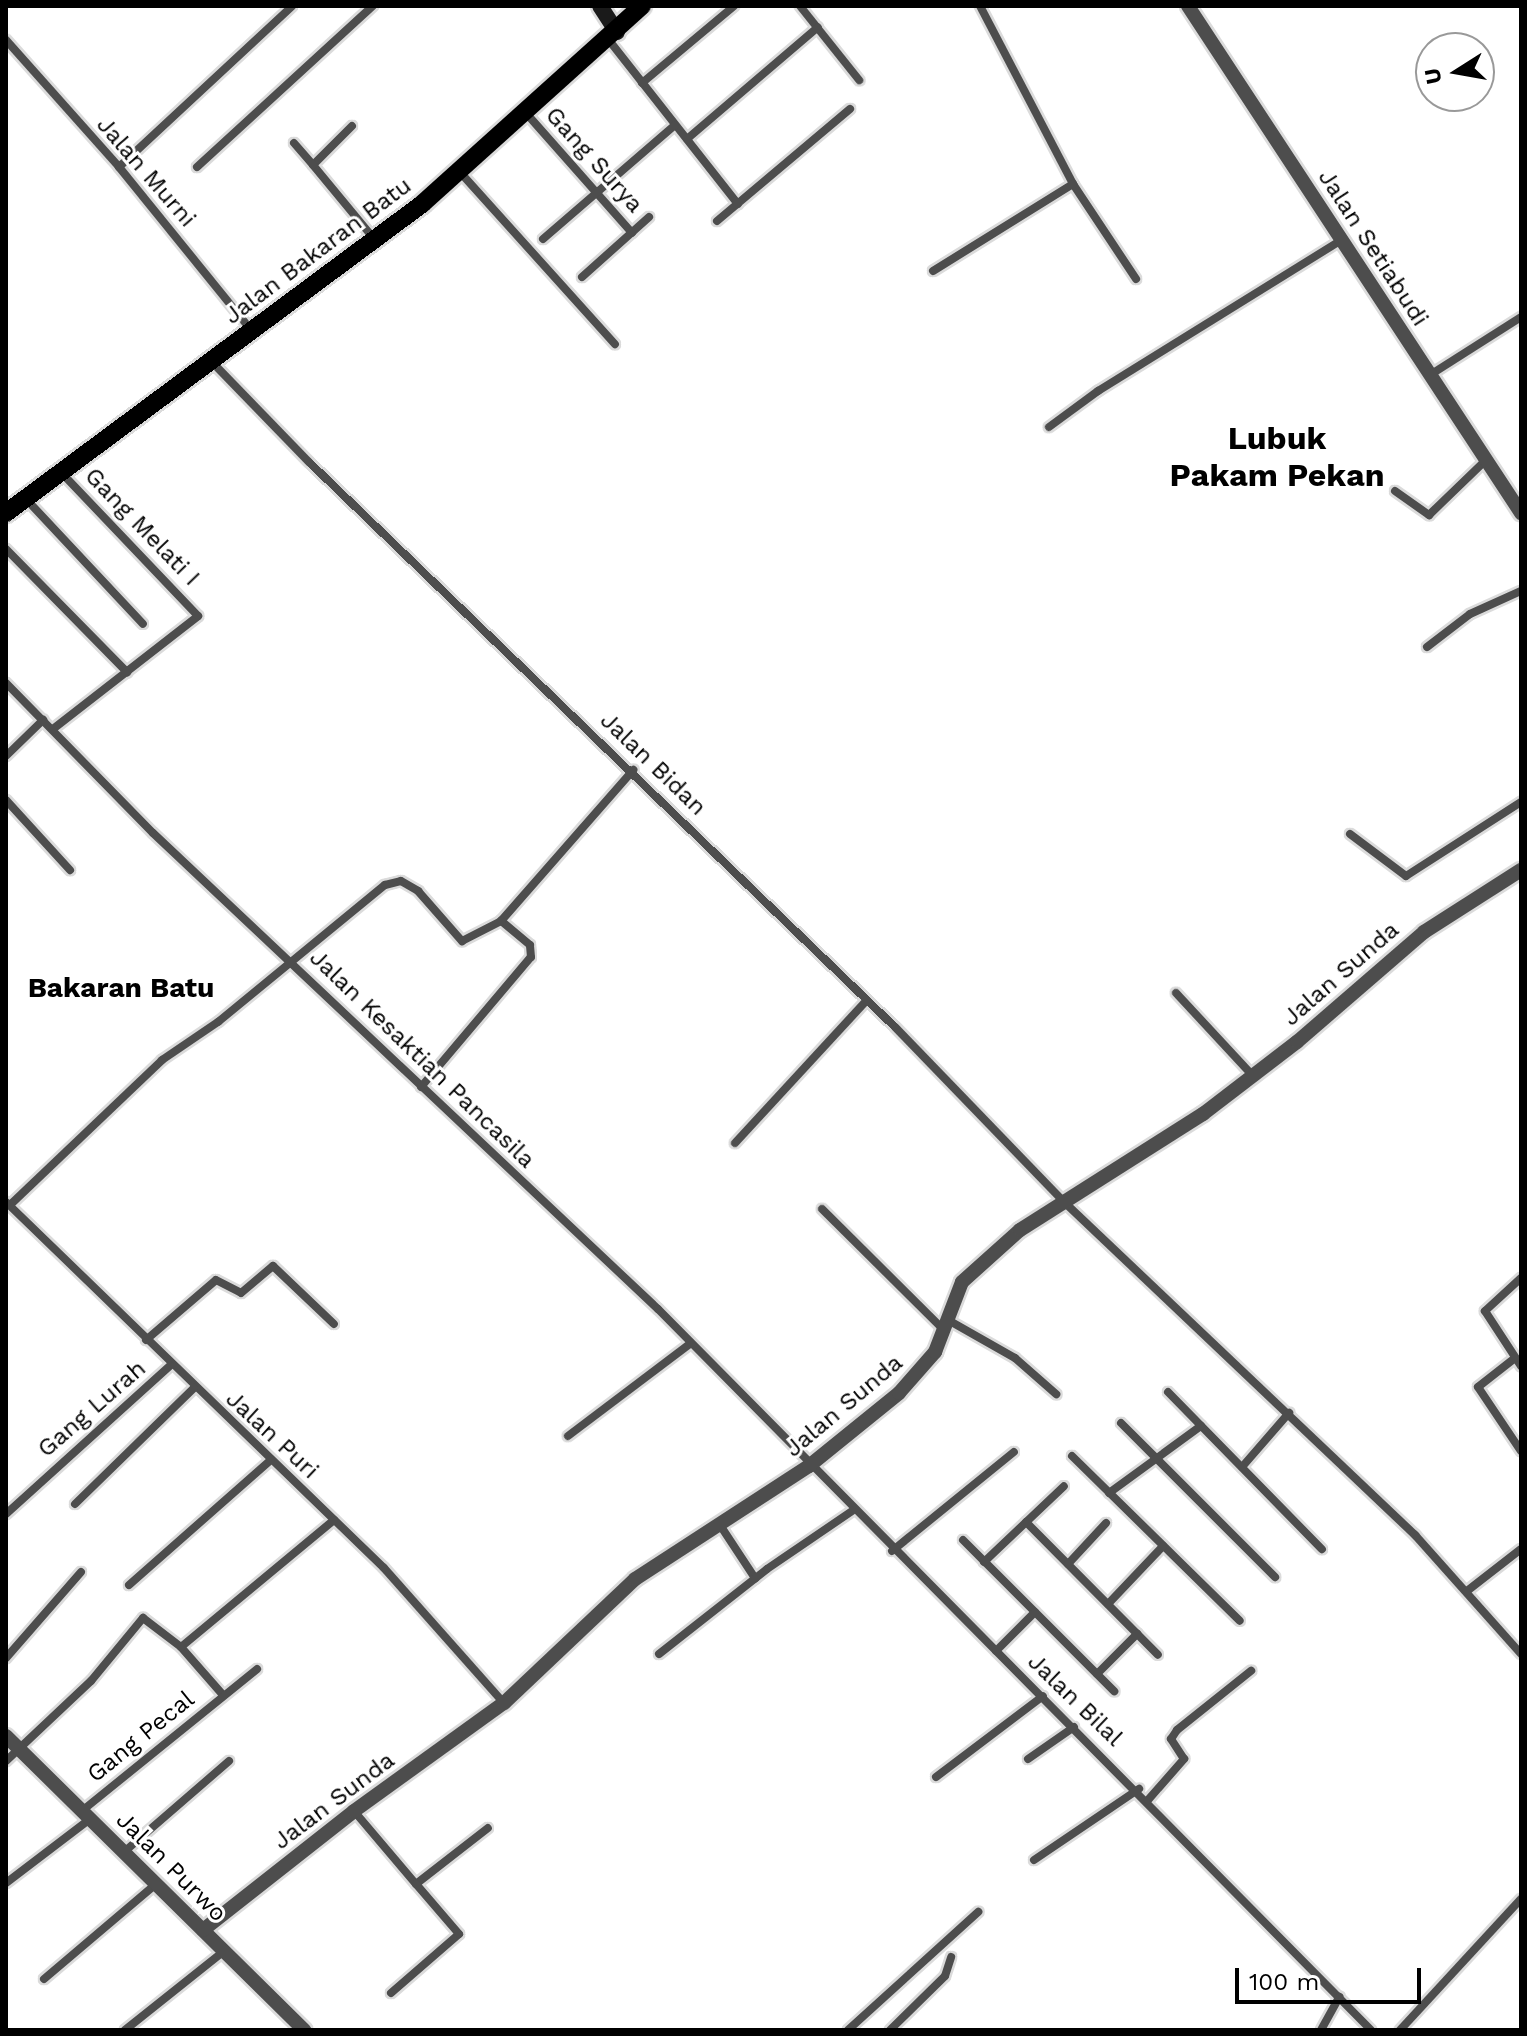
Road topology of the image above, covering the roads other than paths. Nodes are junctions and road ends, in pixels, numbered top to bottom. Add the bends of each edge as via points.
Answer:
1 (292, 6) edge
2 (373, 6) edge
3 (600, 6) edge
4 (642, 6) edge
5 (734, 6) edge
6 (800, 6) edge
7 (980, 6) edge
8 (1188, 6) edge
9 (818, 27) junction
10 (612, 35) junction
11 (6, 40) edge
12 (859, 80) dead end
13 (642, 83) junction
14 (850, 109) dead end
15 (526, 113) junction
16 (675, 125) junction
17 (352, 126) dead end
18 (687, 139) junction
19 (294, 143) dead end
20 (313, 165) junction
21 (119, 167) junction
22 (197, 167) dead end
23 (459, 171) junction
24 (1073, 184) junction
25 (598, 194) junction
26 (738, 204) junction
27 (649, 217) dead end
28 (717, 221) dead end
29 (632, 233) junction
30 (543, 239) dead end
31 (1342, 240) junction
32 (375, 241) junction
33 (933, 271) dead end
34 (582, 277) dead end
35 (1136, 279) dead end
36 (1521, 317) edge
37 (253, 331) junction
38 (615, 344) dead end
39 (211, 361) junction
40 (1430, 375) junction
41 (1049, 427) dead end
42 (1486, 460) junction
43 (60, 471) junction
44 (1395, 491) dead end
45 (24, 498) junction
46 (6, 513) edge
47 (1521, 513) edge
48 (6, 549) edge
49 (1521, 591) edge
50 (143, 624) dead end
51 (1427, 647) dead end
52 (127, 672) junction
53 (6, 683) edge
54 (43, 720) junction
55 (53, 729) junction
56 (6, 756) edge
57 (633, 770) junction
58 (6, 800) edge
59 (1521, 802) edge
60 (1350, 834) dead end
61 (70, 870) dead end
62 (1521, 870) edge
63 (501, 921) junction
64 (292, 962) junction
65 (1176, 993) dead end
66 (866, 1001) junction
67 (1254, 1077) junction
68 (421, 1087) junction
69 (735, 1143) dead end
70 (1062, 1200) junction
71 (10, 1206) edge
72 (822, 1209) dead end
73 (6, 1217) edge
74 (1521, 1278) edge
75 (334, 1324) dead end
76 (946, 1325) junction
77 (146, 1340) junction
78 (691, 1343) junction
79 (1518, 1362) edge
80 (170, 1366) junction
81 (194, 1388) junction
82 (1168, 1392) dead end
83 (1056, 1394) dead end
84 (1289, 1413) junction
85 (1121, 1423) dead end
86 (1201, 1426) junction
87 (568, 1436) dead end
88 (1521, 1451) edge
89 (1014, 1452) dead end
90 (1072, 1456) dead end
91 (1156, 1458) junction
92 (271, 1460) junction
93 (809, 1466) junction
94 (1242, 1467) junction
95 (1064, 1486) dead end
96 (1109, 1493) junction
97 (75, 1504) dead end
98 (852, 1511) junction
99 (6, 1514) edge
100 (334, 1520) junction
101 (1026, 1522) junction
102 (1106, 1523) dead end
103 (720, 1525) junction
104 (963, 1540) dead end
105 (1163, 1546) junction
106 (1322, 1549) dead end
107 (1521, 1549) edge
108 (892, 1551) junction
109 (984, 1562) junction
110 (1068, 1564) junction
111 (81, 1572) dead end
112 (1275, 1577) dead end
113 (755, 1578) junction
114 (129, 1585) dead end
115 (1467, 1591) junction
116 (1108, 1604) junction
117 (1035, 1612) junction
118 (1240, 1621) dead end
119 (1137, 1634) junction
120 (181, 1647) junction
121 (996, 1651) junction
122 (659, 1654) dead end
123 (1521, 1654) edge
124 (1158, 1655) dead end
125 (6, 1658) edge
126 (257, 1669) dead end
127 (1251, 1671) dead end
128 (1097, 1674) junction
129 (1114, 1691) dead end
130 (223, 1695) junction
131 (1043, 1696) junction
132 (504, 1703) junction
133 (1074, 1727) junction
134 (6, 1736) edge
135 (20, 1749) junction
136 (1028, 1759) dead end
137 (6, 1761) edge
138 (229, 1761) dead end
139 (936, 1777) dead end
140 (1139, 1789) junction
141 (1148, 1800) junction
142 (354, 1811) junction
143 (87, 1814) junction
144 (488, 1828) dead end
145 (124, 1852) junction
146 (1034, 1860) dead end
147 (6, 1883) edge
148 (156, 1884) junction
149 (416, 1884) junction
150 (1521, 1899) edge
151 (978, 1912) dead end
152 (203, 1930) junction
153 (225, 1951) junction
154 (951, 1957) dead end
155 (44, 1979) dead end
156 (391, 1993) dead end
157 (1339, 1997) junction
158 (125, 2030) edge
159 (304, 2030) edge
160 (848, 2030) edge
161 (890, 2030) edge
162 (1321, 2030) edge
163 (1371, 2030) edge
164 (1400, 2030) edge

1 - 21 street
2 - 22 street
3 - 10 main road
4 - 10 highway, Jalan Bakaran Batu
5 - 13 street
6 - 9 street
7 - 24 street
8 - 31 street, Jalan Setiabudi
9 - 12 street
9 - 18 street
10 - 13 street
10 - 15 highway, Jalan Bakaran Batu
11 - 21 street, Jalan Murni
13 - 16 street
14 - 26 street
15 - 23 highway, Jalan Bakaran Batu
15 - 25 street, Gang Surya
16 - 18 street
16 - 25 street
17 - 20 street
18 - 26 street
19 - 20 street
20 - 32 street
21 - 37 street, Jalan Murni
23 - 32 highway, Jalan Bakaran Batu
23 - 38 street
24 - 33 street
24 - 35 street
25 - 29 street, Gang Surya
25 - 30 street
26 - 28 street
27 - 29 street
29 - 34 street
31 - 40 street, Jalan Setiabudi
31 - 41 street
32 - 37 highway, Jalan Bakaran Batu
36 - 40 street
37 - 39 highway, Jalan Bakaran Batu
39 - 43 highway, Jalan Bakaran Batu
39 - 57 street, Jalan Bidan via 309,462
40 - 42 street, Jalan Setiabudi
42 - 44 street via 1429,515
42 - 47 street, Jalan Setiabudi
43 - 45 highway, Jalan Bakaran Batu
43 - 52 street, Gang Melati I via 198,614
45 - 46 highway, Jalan Bakaran Batu
45 - 50 street
48 - 52 street
49 - 51 street via 1470,614
52 - 55 street
53 - 54 street, Jalan Kesaktian Pancasila
54 - 55 street, Jalan Kesaktian Pancasila
54 - 56 street
55 - 64 street, Jalan Kesaktian Pancasila via 153,833
57 - 63 street
57 - 66 street, Jalan Bidan
58 - 61 street
59 - 60 street via 1406,876
62 - 67 street, Jalan Sunda via 1424,932
63 - 64 street via 471,941 462,941 418,891 393,882
63 - 68 street via 530,945 531,957
64 - 68 street, Jalan Kesaktian Pancasila
64 - 71 street via 162,1060
65 - 67 street
66 - 69 street
66 - 70 street, Jalan Bidan
67 - 70 street, Jalan Sunda
68 - 78 street, Jalan Kesaktian Pancasila
70 - 76 street, Jalan Sunda via 962,1282
70 - 84 street, Jalan Bidan
71 - 73 street
71 - 77 street, Jalan Puri
72 - 76 street
74 - 79 street via 1485,1310
75 - 77 street via 273,1266 241,1293 216,1280
76 - 83 street via 1015,1358
76 - 93 street, Jalan Sunda via 935,1352 913,1379
77 - 80 street, Jalan Puri
78 - 87 street
78 - 93 street, Jalan Kesaktian Pancasila
79 - 88 street via 1478,1387
80 - 81 street, Jalan Puri
80 - 99 street, Gang Lurah
81 - 92 street, Jalan Puri
81 - 97 street
82 - 86 street
84 - 94 street
84 - 115 street, Jalan Bidan
85 - 91 street
86 - 91 street
86 - 94 street
89 - 108 street
90 - 96 street
91 - 96 street
91 - 112 street
92 - 100 street, Jalan Puri
92 - 114 street
93 - 98 street, Jalan Bilal
93 - 103 street, Jalan Sunda
94 - 106 street
95 - 101 street
96 - 105 street
98 - 108 street, Jalan Bilal
98 - 113 street
100 - 120 street
100 - 132 street, Jalan Puri
101 - 109 street
101 - 110 street
102 - 110 street
103 - 113 street
103 - 132 street, Jalan Sunda via 635,1579
104 - 109 street
105 - 116 street
105 - 118 street
107 - 115 street
108 - 121 street, Jalan Bilal
109 - 117 street
110 - 116 street
111 - 125 street
113 - 122 street
115 - 123 street, Jalan Bidan
116 - 119 street
117 - 121 street
117 - 128 street
119 - 124 street
119 - 128 street
120 - 130 street
120 - 135 street via 143,1618 91,1681
121 - 131 street, Jalan Bilal
126 - 130 street, Gang Pecal
127 - 141 street via 1177,1730 1171,1739 1184,1759
128 - 129 street
130 - 143 street, Gang Pecal
131 - 133 street, Jalan Bilal
131 - 139 street
132 - 142 street, Jalan Sunda
133 - 136 street
133 - 140 street, Jalan Bilal
134 - 135 street, Jalan Purwo
135 - 137 street
135 - 143 street, Jalan Purwo
138 - 145 street
140 - 141 street, Jalan Bilal
140 - 146 street
141 - 157 street, Jalan Bilal
142 - 149 street
142 - 152 street, Jalan Sunda
143 - 145 street, Jalan Purwo
143 - 147 street, Gang Pecal
144 - 149 street
145 - 148 street, Jalan Purwo
148 - 152 street, Jalan Purwo
148 - 155 street
149 - 156 street via 460,1933
150 - 164 street
151 - 160 street
152 - 153 street, Jalan Purwo
153 - 158 street
153 - 159 street, Jalan Purwo
154 - 161 street via 945,1976
157 - 162 street
157 - 163 street, Jalan Bilal

